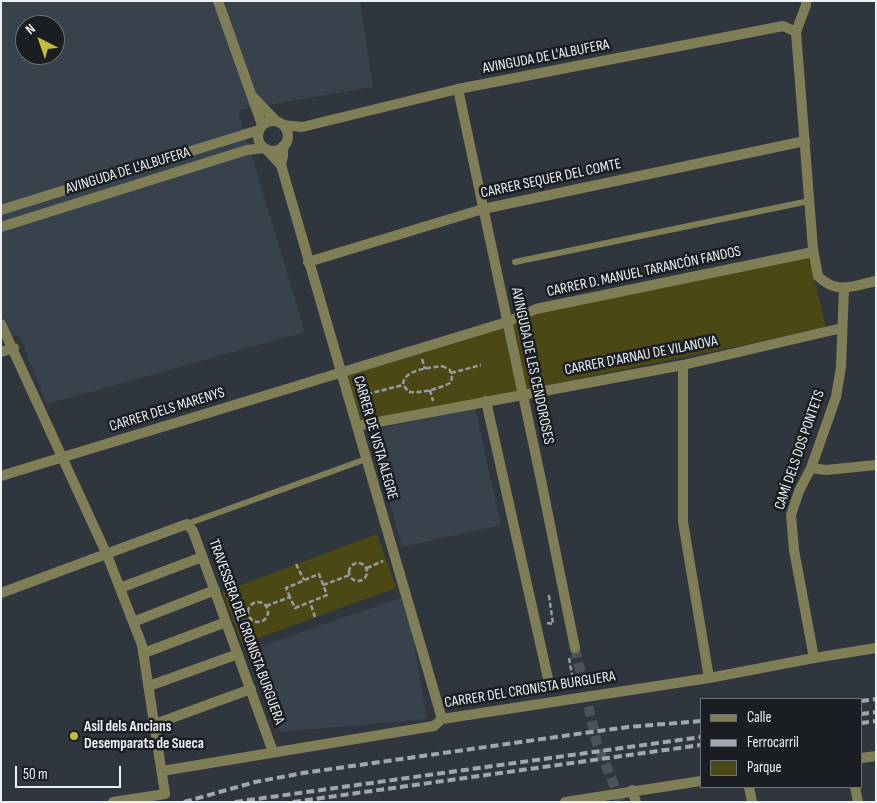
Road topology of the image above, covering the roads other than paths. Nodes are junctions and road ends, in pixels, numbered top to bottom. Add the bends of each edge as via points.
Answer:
1 (218, 1) edge
2 (806, 1) edge
3 (796, 32) junction
4 (458, 89) junction
5 (252, 96) junction
6 (280, 123) junction
7 (260, 127) junction
8 (302, 127) junction
9 (805, 141) junction
10 (284, 144) junction
11 (266, 149) junction
12 (281, 166) junction
13 (809, 201) junction
14 (483, 209) junction
15 (1, 210) edge
16 (1, 226) edge
17 (813, 252) junction
18 (308, 262) junction
19 (515, 262) dead end
20 (876, 281) edge
21 (844, 288) junction
22 (507, 322) junction
23 (1, 324) edge
24 (842, 328) junction
25 (14, 348) junction
26 (1, 352) edge
27 (683, 365) junction
28 (341, 373) junction
29 (522, 394) junction
30 (486, 401) junction
31 (357, 426) junction
32 (63, 457) junction
33 (366, 459) junction
34 (876, 465) edge
35 (811, 468) junction
36 (1, 476) edge
37 (187, 524) junction
38 (106, 555) junction
39 (202, 557) junction
40 (120, 588) junction
41 (214, 590) junction
42 (1, 593) edge
43 (231, 620) junction
44 (133, 622) junction
45 (575, 648) tunnel mouth
46 (876, 648) edge
47 (144, 653) junction
48 (238, 654) junction
49 (814, 658) junction
50 (709, 678) junction
51 (549, 683) dead end
52 (149, 686) junction
53 (251, 689) junction
54 (442, 719) junction
55 (155, 724) junction
56 (273, 752) junction
57 (876, 756) edge
58 (862, 758) edge
59 (162, 771) junction
60 (700, 781) edge
61 (749, 788) edge
62 (855, 788) edge
63 (632, 790) junction
64 (113, 802) edge
65 (565, 802) edge
66 (636, 802) edge
67 (752, 802) edge
68 (858, 802) edge

1 - 5 street
2 - 3 street
3 - 4 street, AVINGUDA DE L'ALBUFERA via 783,26
3 - 9 street
4 - 8 street, AVINGUDA DE L'ALBUFERA
4 - 14 street, AVINGUDA DE LES CENDOROSES
5 - 6 street
5 - 7 street
6 - 7 street via 266,122
6 - 8 street, AVINGUDA DE L'ALBUFERA
6 - 10 street via 288,134
7 - 11 street via 258,139
7 - 15 street, AVINGUDA DE L'ALBUFERA
8 - 10 street, AVINGUDA DE L'ALBUFERA
9 - 13 street
9 - 14 street, CARRER SEQUER DEL COMTE
10 - 11 street via 276,150
10 - 12 street, CARRER DE VISTA ALEGRE
11 - 12 street, CARRER DE VISTA ALEGRE
11 - 16 street, AVINGUDA DE L'ALBUFERA via 247,150
12 - 18 street, CARRER DE VISTA ALEGRE
13 - 17 street
13 - 19 lane
14 - 18 street, CARRER SEQUER DEL COMTE
14 - 22 street, AVINGUDA DE LES CENDOROSES
17 - 21 street via 818,276 833,288
17 - 22 street, CARRER D. MANUEL TARANCÓN FANDOS via 536,309
18 - 28 street, CARRER DE VISTA ALEGRE
20 - 21 street
21 - 24 street, CAMÍ DELS DOS PONTETS
22 - 28 street, CARRER D. MANUEL TARANCÓN FANDOS
22 - 29 street, AVINGUDA DE LES CENDOROSES
23 - 25 street
24 - 27 street, CARRER D'ARNAU DE VILANOVA
24 - 35 street, CAMÍ DELS DOS PONTETS via 836,397
25 - 26 street
25 - 32 street
27 - 29 street, CARRER D'ARNAU DE VILANOVA
27 - 50 street via 683,522
28 - 31 street, CARRER DE VISTA ALEGRE
28 - 32 street, CARRER DELS MARENYS
29 - 30 street, CARRER D'ARNAU DE VILANOVA
29 - 45 street, AVINGUDA DE LES CENDOROSES
30 - 31 street, CARRER D'ARNAU DE VILANOVA
30 - 51 street
31 - 33 street, CARRER DE VISTA ALEGRE
32 - 36 street, CARRER DELS MARENYS
32 - 38 street
33 - 37 lane
33 - 54 street, CARRER DE VISTA ALEGRE
34 - 35 street via 826,470
35 - 49 street, CAMÍ DELS DOS PONTETS via 791,515 794,550
37 - 38 street
37 - 39 street, TRAVESSERA DEL CRONISTA BURGUERA
38 - 40 street
38 - 42 street
39 - 40 street
39 - 41 street, TRAVESSERA DEL CRONISTA BURGUERA
40 - 44 street
41 - 43 street, TRAVESSERA DEL CRONISTA BURGUERA
41 - 44 street
43 - 47 street
43 - 48 street, TRAVESSERA DEL CRONISTA BURGUERA
44 - 47 street
46 - 49 street, CARRER DEL CRONISTA BURGUERA
47 - 52 street
48 - 52 street
48 - 53 street, TRAVESSERA DEL CRONISTA BURGUERA
49 - 50 street, CARRER DEL CRONISTA BURGUERA
50 - 54 street, CARRER DEL CRONISTA BURGUERA
52 - 55 street
53 - 55 street
53 - 56 street, TRAVESSERA DEL CRONISTA BURGUERA
54 - 56 street, CARRER DEL CRONISTA BURGUERA via 434,726
55 - 59 street
56 - 59 street, CARRER DEL CRONISTA BURGUERA
57 - 58 street
59 - 64 street via 165,794
60 - 63 street
61 - 67 street
62 - 68 street
63 - 65 street
63 - 66 street

